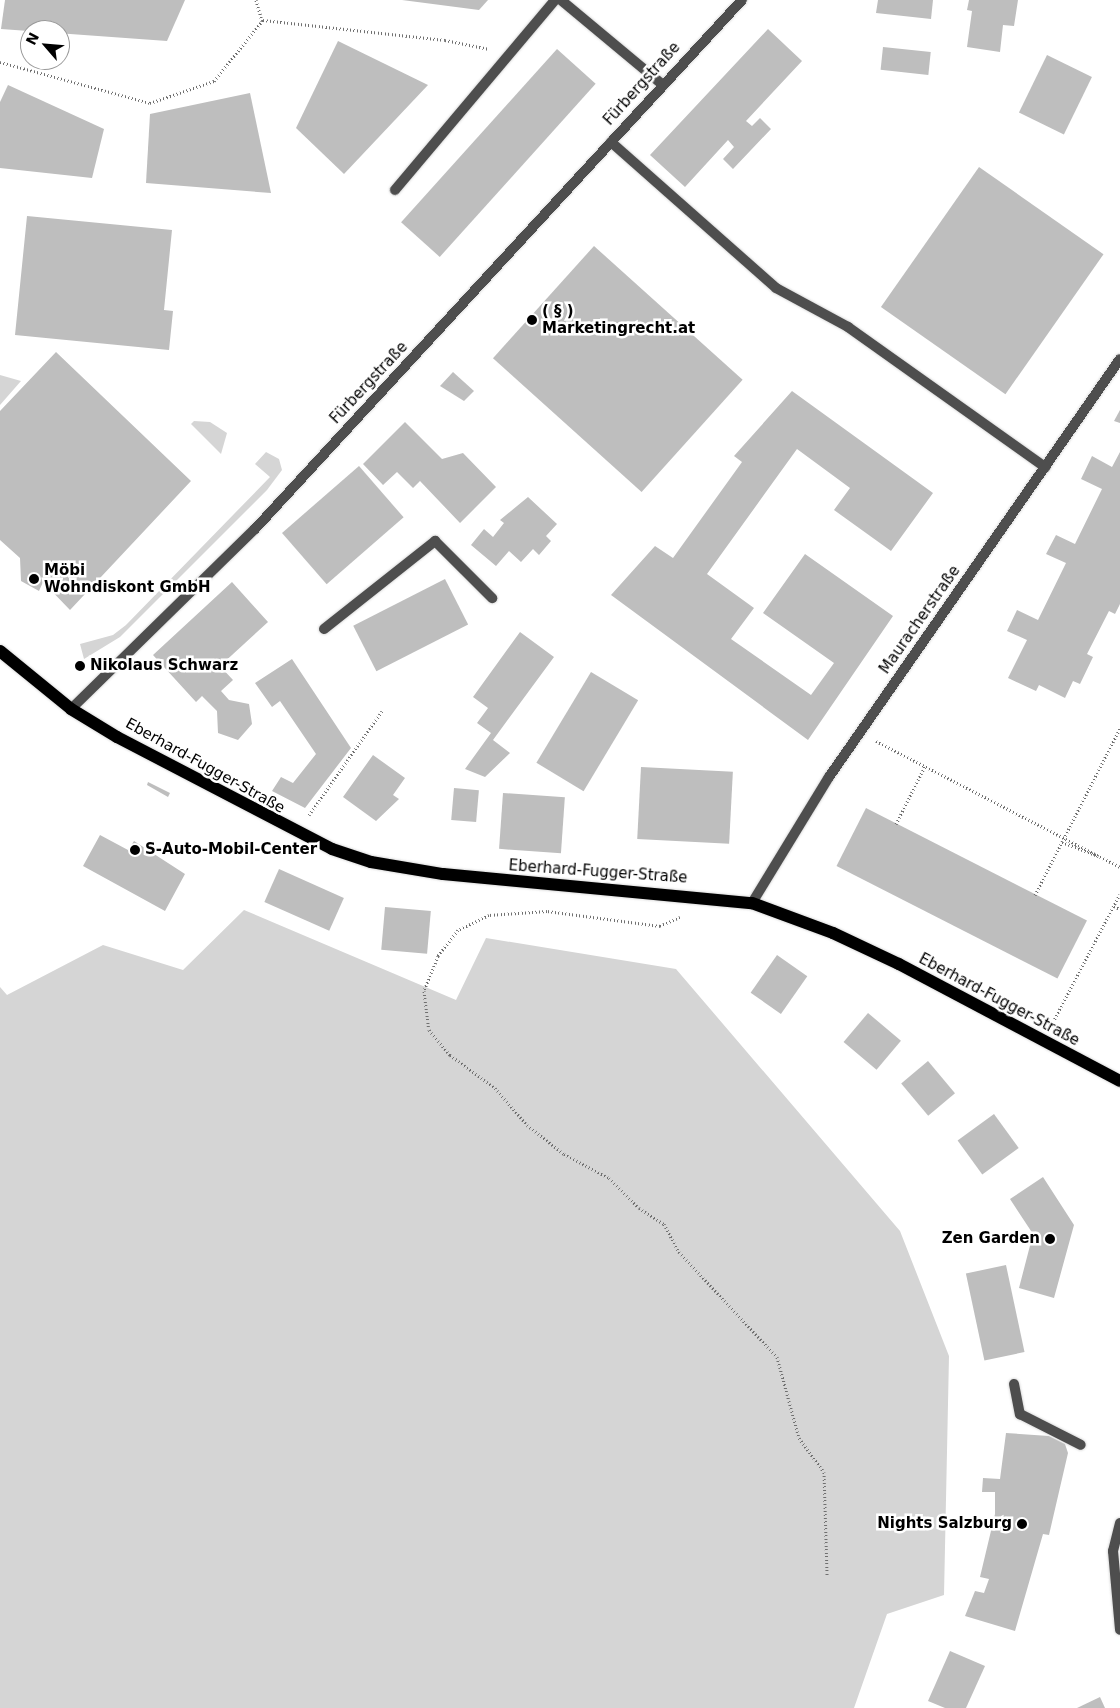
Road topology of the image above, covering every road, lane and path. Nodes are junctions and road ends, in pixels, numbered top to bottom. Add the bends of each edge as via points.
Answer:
1 (256, 0) edge
2 (555, 0) edge
3 (561, 0) edge
4 (742, 0) edge
5 (262, 22) junction
6 (506, 53) junction
7 (0, 62) edge
8 (663, 85) junction
9 (612, 142) junction
10 (395, 190) dead end
11 (1120, 359) edge
12 (1045, 467) junction
13 (492, 598) dead end
14 (324, 629) dead end
15 (0, 651) edge
16 (71, 709) junction
17 (382, 712) dead end
18 (1120, 728) edge
19 (860, 732) junction
20 (925, 766) junction
21 (311, 812) dead end
22 (896, 824) dead end
23 (1062, 840) junction
24 (1120, 867) edge
25 (1120, 894) edge
26 (1035, 895) dead end
27 (698, 896) junction
28 (752, 903) junction
29 (1114, 906) junction
30 (1120, 909) edge
31 (1043, 1042) junction
32 (1120, 1081) edge
33 (1014, 1384) dead end
34 (1081, 1444) dead end
35 (1120, 1523) edge
36 (827, 1575) dead end
37 (1120, 1630) edge

1 - 5 path
2 - 6 street
3 - 8 street
4 - 8 street, Fürbergstraße
5 - 6 path via 445,40
5 - 7 path via 214,82 150,103
6 - 10 street
8 - 9 street, Fürbergstraße
9 - 12 street via 776,288 848,327
9 - 16 street, Fürbergstraße via 255,529
11 - 12 street, Mauracherstraße
12 - 19 street, Mauracherstraße
13 - 14 street via 435,541
15 - 16 main road
16 - 27 main road, Eberhard-Fugger-Straße via 290,830 372,862 521,883
17 - 21 path
18 - 23 path
19 - 20 path
19 - 28 street, Mauracherstraße
20 - 22 path
20 - 23 path
23 - 24 path
23 - 26 path
25 - 29 path
27 - 28 main road, Eberhard-Fugger-Straße
27 - 36 path via 680,917 660,926 547,912 489,915 458,930 438,956 424,991 429,1030 450,1056 495,1088 527,1125 564,1154 609,1178 638,1208 664,1224 680,1252 777,1357 799,1438 824,1472
28 - 31 main road, Eberhard-Fugger-Straße via 833,933
29 - 30 path
29 - 31 path
31 - 32 main road, Eberhard-Fugger-Straße
33 - 34 street via 1020,1414
35 - 37 street via 1113,1551

